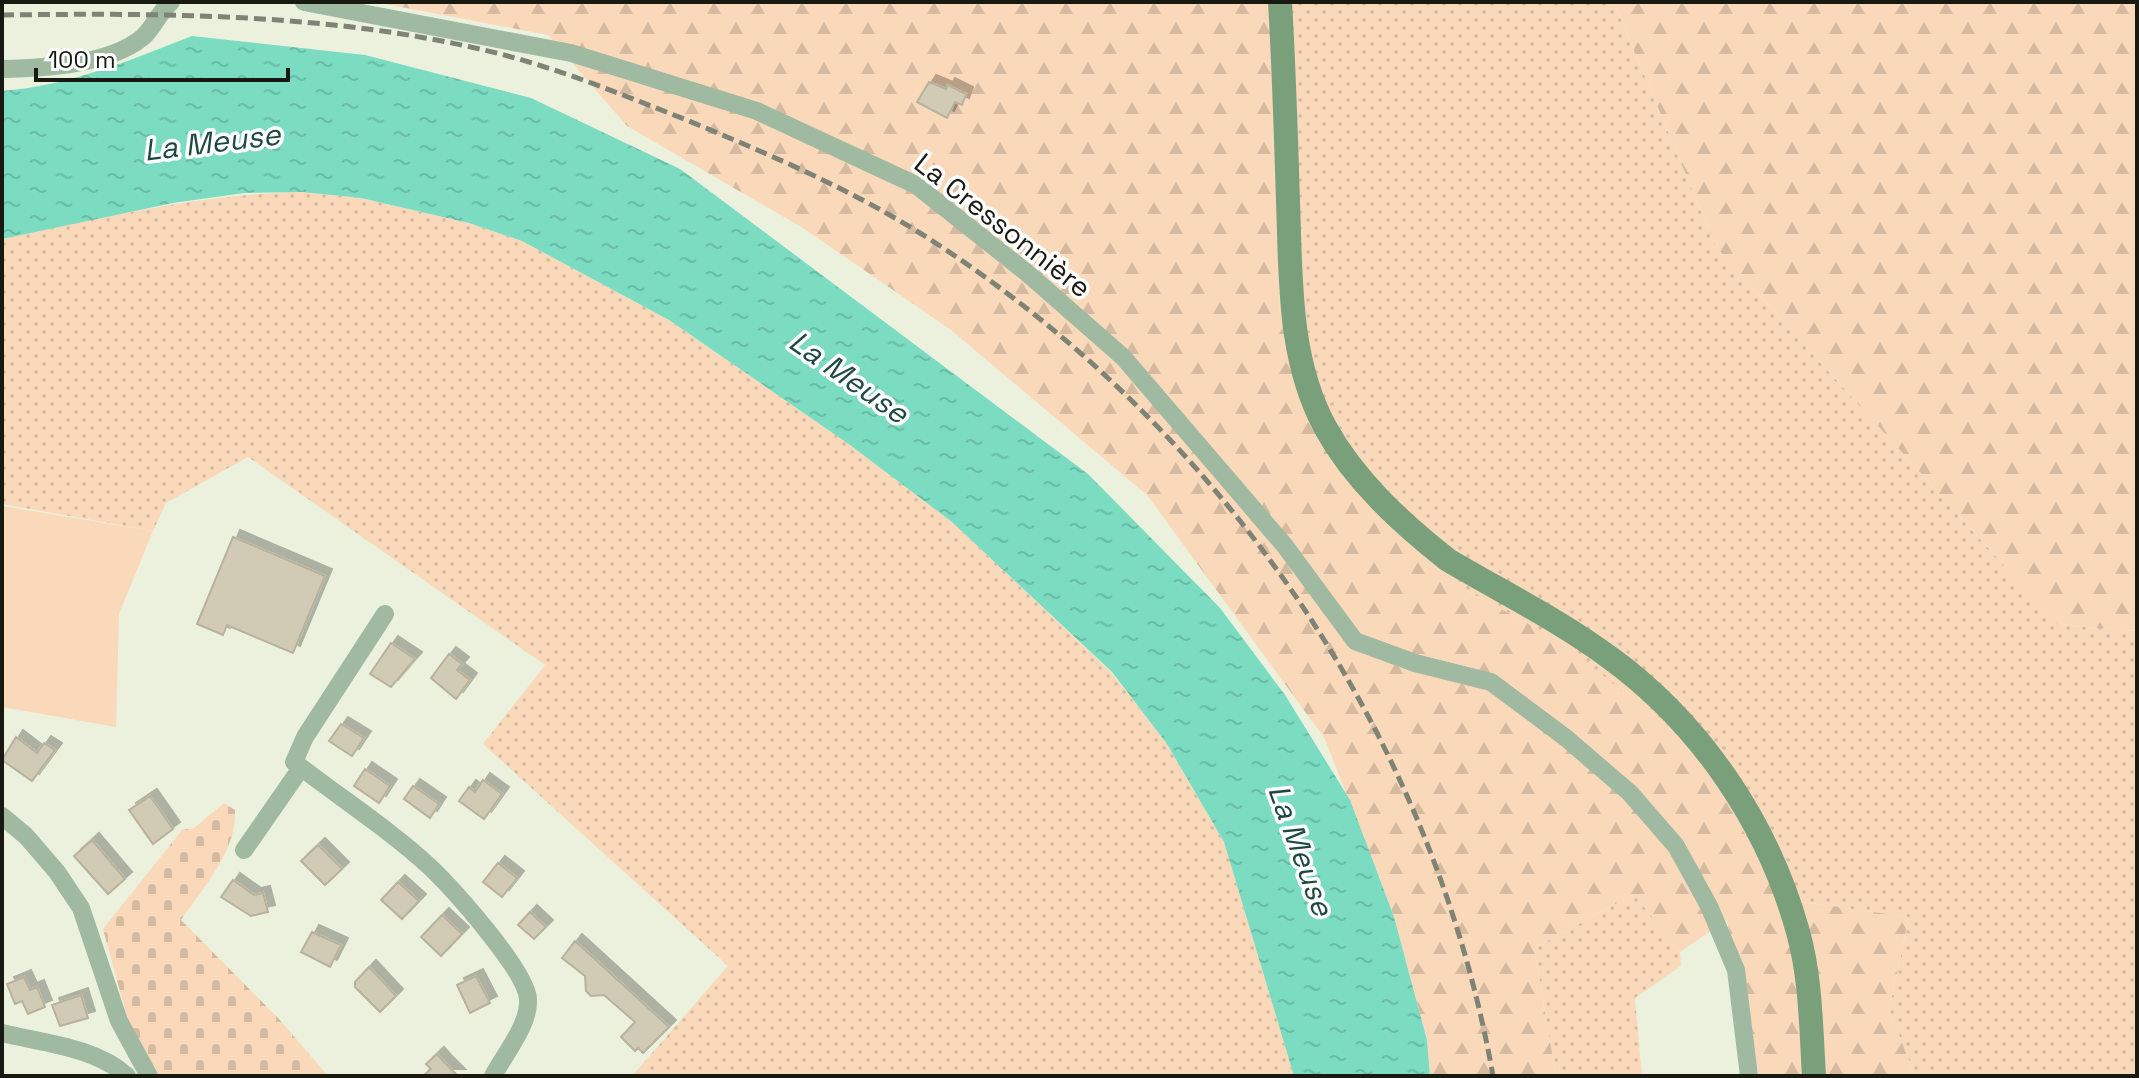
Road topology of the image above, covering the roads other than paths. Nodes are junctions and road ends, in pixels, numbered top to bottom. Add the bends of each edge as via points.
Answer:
1 (171, 2) edge
2 (304, 2) edge
3 (1280, 2) edge
4 (2, 69) edge
5 (385, 614) dead end
6 (301, 768) junction
7 (2, 816) edge
8 (244, 850) dead end
9 (2, 1033) edge
10 (127, 1076) edge
11 (149, 1076) edge
12 (493, 1076) edge
13 (1749, 1076) edge
14 (1814, 1076) edge

1 - 4 street via 146,34 125,47 84,61
2 - 13 street, La Cressonnière via 571,53 757,111 916,185 1123,357 1285,546 1355,641 1491,682 1630,793 1676,846 1736,970
3 - 14 street via 1292,310 1302,370 1324,426 1357,474 1424,541 1609,656 1692,731 1738,797 1798,930
5 - 6 street via 305,737 294,762
6 - 8 street
6 - 12 street via 430,867 519,974 528,998 525,1017
7 - 11 street via 57,872 81,908 119,1021
9 - 10 street via 80,1051 112,1063

